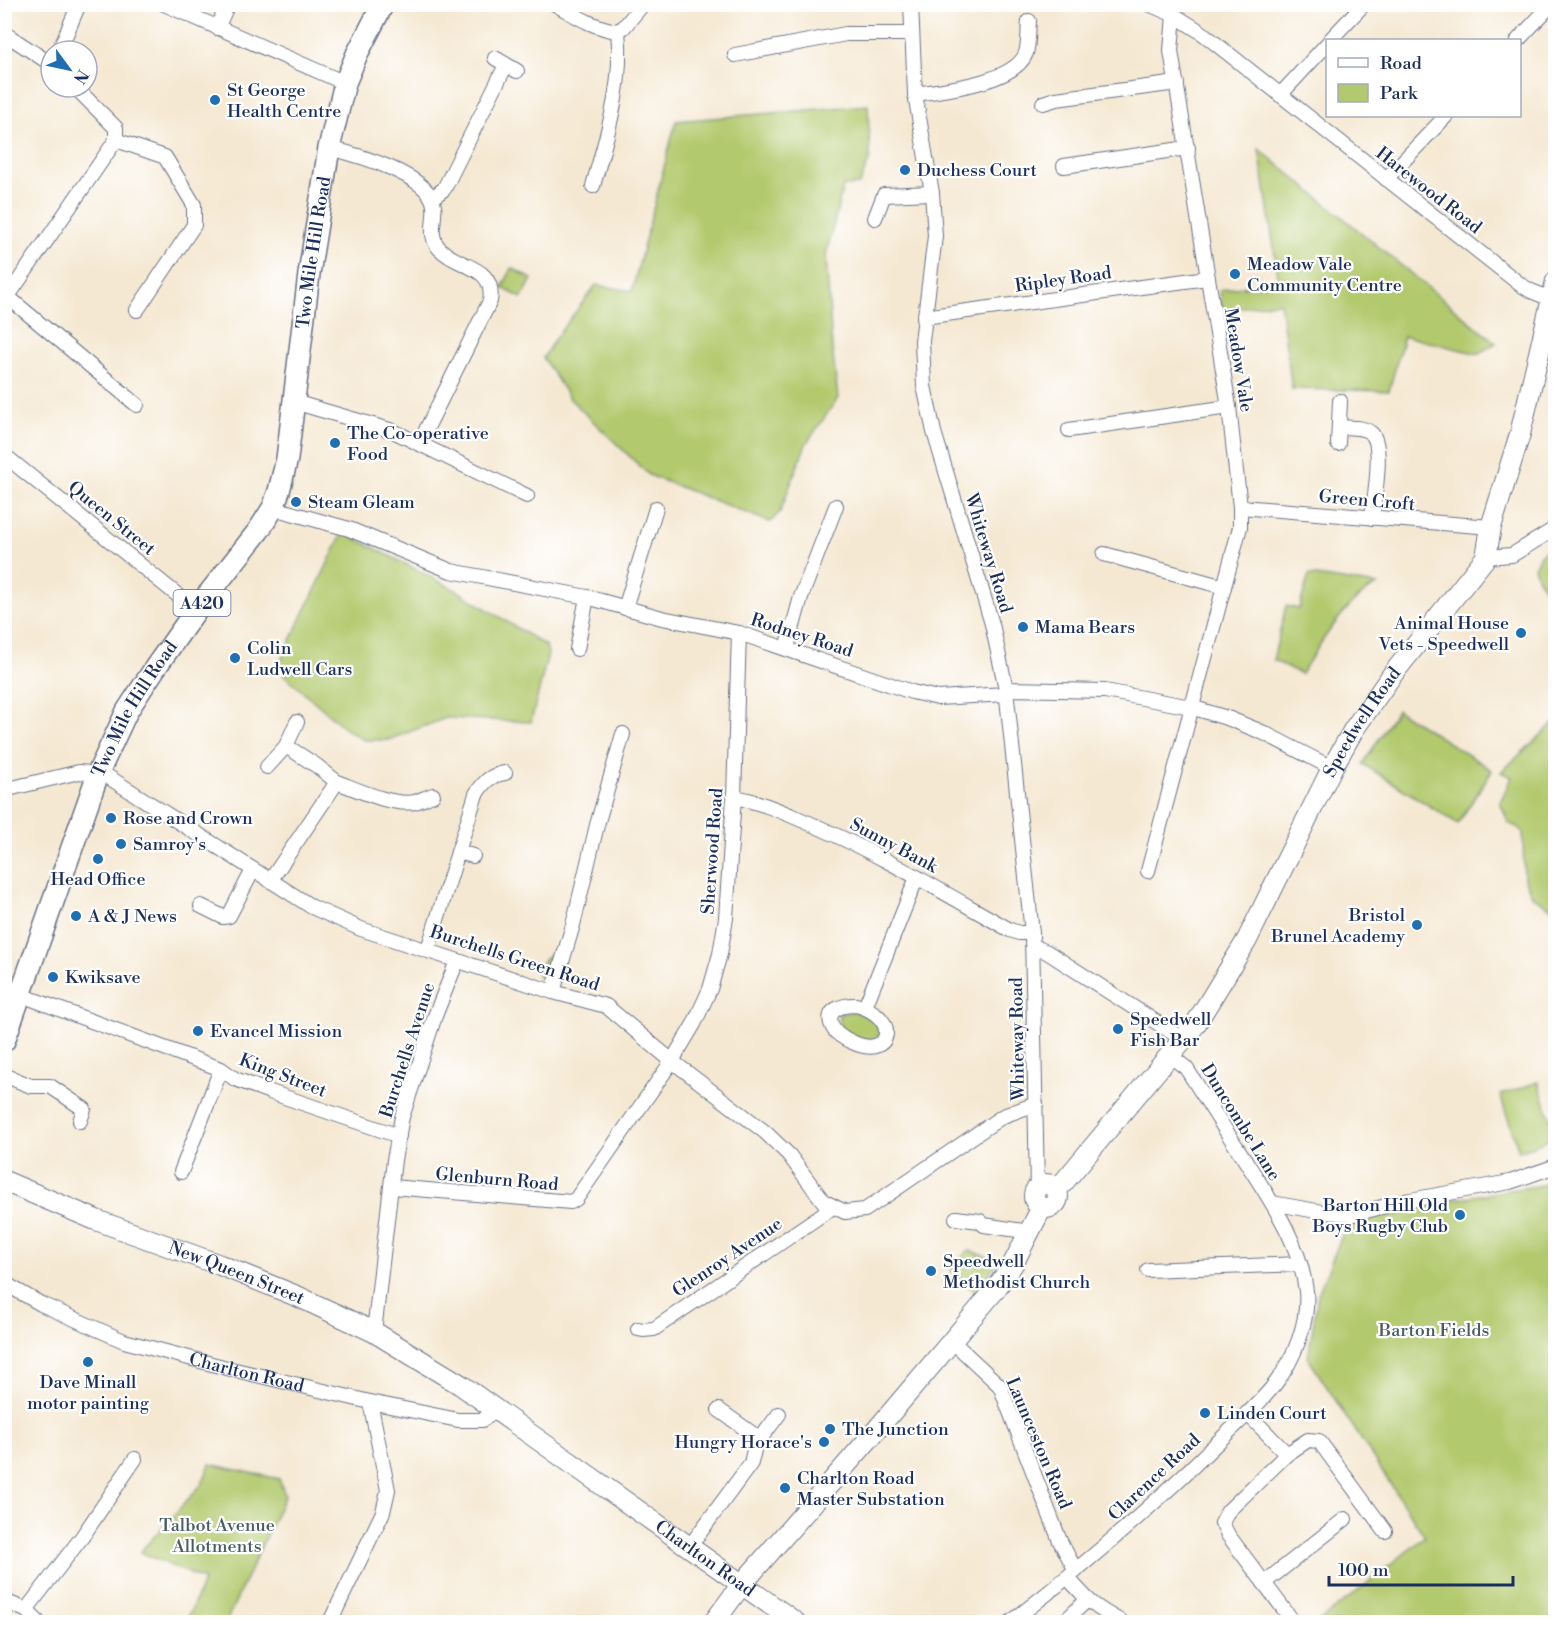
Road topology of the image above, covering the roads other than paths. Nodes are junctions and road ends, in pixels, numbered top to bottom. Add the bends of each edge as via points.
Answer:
1 (78, 4) edge
2 (164, 4) edge
3 (228, 4) edge
4 (383, 4) edge
5 (555, 4) edge
6 (642, 4) edge
7 (911, 4) edge
8 (1149, 4) edge
9 (1364, 4) edge
10 (1552, 4) edge
11 (1178, 10) edge
12 (1029, 21) dead end
13 (218, 28) junction
14 (618, 31) junction
15 (4, 33) edge
16 (912, 34) junction
17 (64, 39) edge
18 (1332, 39) edge
19 (1519, 39) edge
20 (1326, 45) edge
21 (735, 55) dead end
22 (39, 56) edge
23 (506, 65) dead end
24 (345, 83) junction
25 (1177, 83) junction
26 (915, 94) junction
27 (1280, 94) junction
28 (87, 99) edge
29 (1043, 103) dead end
30 (1445, 117) edge
31 (116, 140) junction
32 (329, 148) junction
33 (1188, 148) junction
34 (1064, 166) dead end
35 (1386, 179) junction
36 (594, 186) dead end
37 (932, 194) junction
38 (432, 198) junction
39 (875, 218) dead end
40 (1207, 278) junction
41 (1553, 290) edge
42 (6, 299) edge
43 (137, 310) dead end
44 (924, 317) junction
45 (1340, 401) dead end
46 (294, 402) junction
47 (137, 405) dead end
48 (1229, 407) junction
49 (1340, 427) junction
50 (1069, 430) dead end
51 (419, 444) junction
52 (1338, 444) dead end
53 (4, 455) edge
54 (527, 496) dead end
55 (836, 506) dead end
56 (1240, 507) junction
57 (273, 508) junction
58 (656, 508) dead end
59 (1372, 518) junction
60 (1491, 527) junction
61 (1556, 528) edge
62 (1104, 554) dead end
63 (1486, 557) junction
64 (1224, 588) junction
65 (587, 597) junction
66 (625, 608) junction
67 (196, 610) junction
68 (740, 633) junction
69 (787, 648) junction
70 (577, 649) dead end
71 (1006, 691) junction
72 (1191, 707) junction
73 (297, 722) dead end
74 (623, 734) dead end
75 (286, 746) junction
76 (267, 767) dead end
77 (1332, 768) junction
78 (99, 772) junction
79 (505, 773) dead end
80 (337, 782) junction
81 (4, 790) edge
82 (433, 795) dead end
83 (734, 797) junction
84 (458, 852) junction
85 (473, 856) dead end
86 (253, 870) junction
87 (1148, 871) dead end
88 (917, 877) junction
89 (270, 881) junction
90 (201, 906) dead end
91 (1033, 940) junction
92 (428, 950) junction
93 (457, 961) junction
94 (553, 992) junction
95 (21, 995) junction
96 (865, 1007) dead end
97 (1189, 1033) junction
98 (4, 1041) edge
99 (672, 1061) junction
100 (1177, 1061) junction
101 (222, 1069) junction
102 (4, 1075) edge
103 (1036, 1104) junction
104 (80, 1121) dead end
105 (1114, 1123) junction
106 (399, 1136) junction
107 (1556, 1166) edge
108 (182, 1172) dead end
109 (4, 1181) edge
110 (392, 1188) junction
111 (1046, 1188) junction
112 (1272, 1203) junction
113 (833, 1207) junction
114 (956, 1218) dead end
115 (1030, 1232) junction
116 (1300, 1264) junction
117 (1148, 1270) dead end
118 (4, 1283) edge
119 (638, 1329) dead end
120 (374, 1332) junction
121 (952, 1342) junction
122 (461, 1385) joint
123 (370, 1402) junction
124 (497, 1410) junction
125 (719, 1410) dead end
126 (1247, 1413) junction
127 (779, 1414) dead end
128 (760, 1439) junction
129 (1287, 1454) junction
130 (135, 1459) dead end
131 (1345, 1519) dead end
132 (1385, 1531) dead end
133 (690, 1546) junction
134 (1072, 1574) junction
135 (1264, 1583) junction
136 (742, 1584) junction
137 (4, 1600) edge
138 (1087, 1600) junction
139 (26, 1610) junction
140 (1289, 1616) dead end
141 (38, 1623) edge
142 (330, 1623) edge
143 (714, 1623) edge
144 (795, 1623) edge
145 (1011, 1623) edge
146 (1064, 1623) edge
147 (1122, 1623) edge

1 - 17 street
2 - 13 street
3 - 13 street
4 - 24 main road, A420
5 - 14 street via 589,24
6 - 14 street
7 - 16 street, Whiteway Road
8 - 11 street, Harewood Road
9 - 18 street
10 - 19 street
11 - 25 street, Meadow Vale via 1171,51
11 - 27 street, Harewood Road via 1201,33
12 - 26 street via 1026,54 1010,70 985,82
13 - 24 street
14 - 36 street via 621,54 614,107
15 - 22 street
16 - 21 street via 846,34
16 - 26 street, Whiteway Road
20 - 27 street
23 - 38 street via 444,189
24 - 32 main road, A420
25 - 29 street
25 - 33 street, Meadow Vale
26 - 37 street, Whiteway Road
27 - 35 street, Harewood Road
28 - 31 street via 116,128
30 - 35 street
31 - 42 street
31 - 43 street via 165,157 194,206 194,225
32 - 38 street via 367,157 400,173
32 - 46 main road, Two Mile Hill Road / A420
33 - 34 street
33 - 40 street, Meadow Vale
35 - 41 street, Harewood Road via 1521,285 1531,291
37 - 39 street via 884,195
37 - 44 street, Whiteway Road via 935,236
38 - 51 street via 435,242 449,256 480,272 491,293
40 - 44 street, Ripley Road
40 - 48 street, Meadow Vale
41 - 60 street, Speedwell Road via 1520,434
42 - 47 street
44 - 71 street, Whiteway Road via 922,365 928,411 992,624
45 - 49 street
46 - 51 street via 393,431
46 - 57 main road, Two Mile Hill Road / A420 via 287,459
48 - 50 street
48 - 56 street, Meadow Vale
49 - 52 street
49 - 59 street via 1363,428 1376,443
51 - 54 street
53 - 67 street, Queen Street
55 - 69 street via 801,597
56 - 59 street, Green Croft
56 - 64 street, Meadow Vale via 1240,527
57 - 65 street, Rodney Road via 359,533 451,571
57 - 67 main road, Two Mile Hill Road / A420
58 - 66 street
59 - 60 street, Green Croft
60 - 63 street, Speedwell Road
61 - 63 street via 1512,555
62 - 64 street
63 - 77 street, Speedwell Road via 1380,690
64 - 72 street, Meadow Vale
65 - 66 street, Rodney Road
65 - 70 street
66 - 68 street, Rodney Road
67 - 78 main road, Two Mile Hill Road / A420 via 127,711
68 - 69 street, Rodney Road
68 - 83 street, Sherwood Road
69 - 71 street, Rodney Road via 938,698
71 - 72 street, Rodney Road via 1105,691
71 - 91 street, Whiteway Road
72 - 77 street, Rodney Road via 1264,733
72 - 87 street, Meadow Vale
73 - 75 street
74 - 94 street via 613,793
75 - 76 street
75 - 80 street
77 - 97 street, Speedwell Road via 1247,940
78 - 81 street via 79,772
78 - 86 street, Burchells Green Road
78 - 95 main road, Two Mile Hill Road / A420
79 - 84 street via 485,781 476,794
80 - 82 street via 396,801 414,802
80 - 89 street
83 - 88 street, Sunny Bank via 793,816
83 - 99 street, Sherwood Road via 720,954 710,989
84 - 85 street
84 - 92 street
86 - 89 street, Burchells Green Road
86 - 90 street via 229,916
88 - 91 street, Sunny Bank
88 - 96 street
89 - 92 street, Burchells Green Road via 312,907 361,929
91 - 97 street, Sunny Bank via 1047,952
91 - 103 street, Whiteway Road
92 - 93 street, Burchells Green Road
93 - 94 street, Burchells Green Road
93 - 106 street, Burchells Avenue via 412,1083
94 - 99 street, Burchells Green Road via 606,1006
95 - 98 main road, Two Mile Hill Road / A420
95 - 101 street, King Street
97 - 100 street, Speedwell Road
97 - 105 street, Speedwell Road
99 - 110 street, Glenburn Road via 571,1202
99 - 113 street, Burchells Green Road via 765,1132 789,1155 823,1202
100 - 105 street, Speedwell Road
100 - 112 street, Duncombe Lane via 1186,1068
101 - 106 street, King Street via 235,1079
101 - 108 street
102 - 104 street via 31,1086 50,1086 84,1109
103 - 111 street, Whiteway Road
103 - 113 street via 1003,1116 865,1210 845,1212
105 - 111 street, Speedwell Road via 1063,1183
106 - 110 street, Burchells Avenue
107 - 112 street, Duncombe Lane via 1510,1182 1354,1214
109 - 120 street, New Queen Street via 96,1220 220,1265
110 - 120 street
111 - 115 street, Speedwell Road via 1057,1194 1055,1203 1042,1207
112 - 116 street, Clarence Road via 1292,1238
113 - 119 street, Glenroy Avenue via 654,1329
114 - 115 street
115 - 121 street, Speedwell Road via 995,1290
116 - 117 street
116 - 126 street, Clarence Road via 1306,1292 1305,1311 1295,1349 1275,1383
118 - 123 street, Charlton Road via 124,1341
120 - 122 street, New Queen Street
121 - 134 street, Launceston Road via 1000,1386
121 - 136 street, Speedwell Road
122 - 124 street, Charlton Road
123 - 124 street, Charlton Road via 458,1420 482,1420
123 - 142 street via 387,1501
124 - 133 street, Charlton Road
125 - 128 street
126 - 129 street
126 - 134 street, Clarence Road via 1152,1506
127 - 128 street
128 - 133 street via 751,1463
129 - 132 street via 1308,1440 1319,1441
129 - 135 street via 1228,1511 1222,1522
130 - 139 street
131 - 135 street
133 - 136 street, Charlton Road
134 - 138 street, Launceston Road
134 - 145 street, Clarence Road
135 - 140 street
136 - 143 street, Speedwell Road
136 - 144 street, Charlton Road
137 - 139 street
138 - 146 street
138 - 147 street, Launceston Road
139 - 141 street

